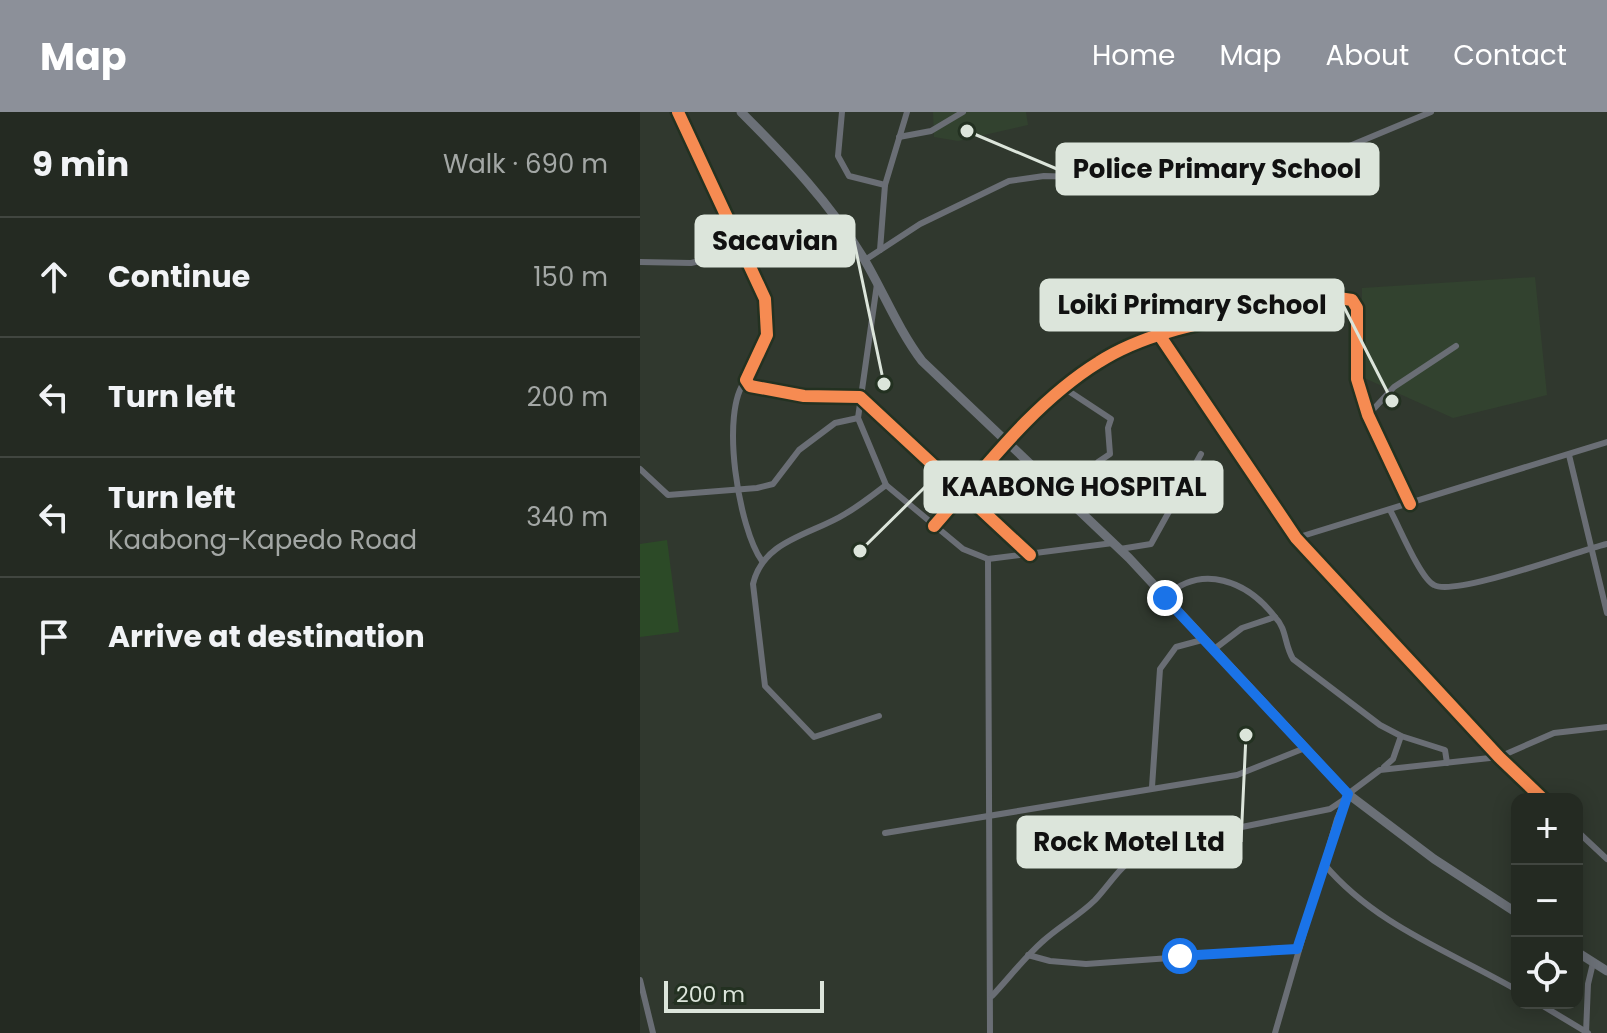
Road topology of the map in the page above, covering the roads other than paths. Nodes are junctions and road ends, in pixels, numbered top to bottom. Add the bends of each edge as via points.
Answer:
1 (678, 112) edge
2 (741, 112) edge
3 (842, 112) edge
4 (907, 112) edge
5 (963, 112) edge
6 (1431, 112) edge
7 (899, 137) junction
8 (885, 185) junction
9 (844, 229) junction
10 (880, 250) junction
11 (743, 254) junction
12 (865, 260) junction
13 (640, 262) edge
14 (877, 284) junction
15 (1160, 336) junction
16 (1456, 346) dead end
17 (746, 380) junction
18 (1064, 388) junction
19 (860, 397) junction
20 (1368, 415) junction
21 (858, 418) junction
22 (1607, 442) edge
23 (1007, 444) junction
24 (1201, 454) dead end
25 (1569, 455) junction
26 (640, 469) edge
27 (886, 485) junction
28 (739, 490) junction
29 (962, 494) junction
30 (1410, 504) junction
31 (1169, 508) junction
32 (1390, 510) junction
33 (934, 526) junction
34 (1296, 538) junction
35 (1607, 544) edge
36 (1117, 546) junction
37 (1590, 548) junction
38 (1030, 555) junction
39 (988, 559) junction
40 (762, 561) junction
41 (1165, 598) junction
42 (1607, 613) edge
43 (1275, 617) junction
44 (1202, 640) junction
45 (1213, 650) junction
46 (879, 716) dead end
47 (1605, 726) edge
48 (1401, 736) junction
49 (1305, 748) junction
50 (1499, 757) junction
51 (1447, 763) junction
52 (1380, 770) junction
53 (1152, 787) junction
54 (1537, 793) edge
55 (1346, 796) junction
56 (989, 818) junction
57 (885, 833) dead end
58 (1583, 837) edge
59 (1607, 859) edge
60 (1323, 864) junction
61 (1511, 909) edge
62 (1297, 949) junction
63 (1028, 955) junction
64 (1583, 956) edge
65 (1593, 963) junction
66 (1607, 971) edge
67 (640, 980) edge
68 (1511, 987) edge
69 (992, 996) junction
70 (1548, 1009) edge
71 (1587, 1032) edge
72 (653, 1033) edge
73 (990, 1033) edge
74 (1275, 1033) edge

1 - 11 street
2 - 9 main road via 807,179
3 - 8 street via 838,156 849,176
4 - 7 street
5 - 7 street via 931,131
6 - 10 street via 1335,152 1234,172 1009,181 920,224
7 - 8 street
8 - 10 street
9 - 11 street
9 - 12 main road
10 - 12 street
11 - 13 street via 691,263
11 - 17 street via 762,288 768,318 767,335
12 - 14 main road
14 - 19 street
14 - 23 main road via 922,361
15 - 18 street via 1101,360
15 - 20 street via 1184,326 1314,299 1352,300 1357,308 1357,379
15 - 34 street
16 - 20 street via 1394,387
17 - 19 street via 771,392
17 - 28 street via 733,428
18 - 23 street
18 - 31 street via 1111,419 1110,454 1098,462 1095,483
19 - 21 street
19 - 29 street
20 - 30 street
21 - 27 street
21 - 28 street via 835,423 799,450 773,484
22 - 25 street
23 - 29 street
23 - 36 main road
24 - 31 street
25 - 30 street
25 - 37 street
26 - 28 street via 668,495
27 - 33 street
27 - 40 street via 844,515 777,546
28 - 40 street via 752,547
29 - 33 street
29 - 38 street
30 - 32 street
31 - 36 street via 1151,544
32 - 34 street
32 - 37 street via 1434,586 1473,584
33 - 39 street via 963,549
34 - 50 street
35 - 37 street
36 - 38 street
36 - 41 main road
37 - 42 street
38 - 39 street
39 - 56 street
40 - 46 street via 753,584 765,686 814,737
41 - 43 street via 1186,581 1227,581 1249,590
41 - 44 main road
43 - 45 street via 1242,628
43 - 48 street via 1284,626 1293,659
44 - 45 main road
44 - 53 street via 1176,647 1160,669
45 - 49 main road
47 - 50 street via 1554,733
48 - 51 street via 1445,750
48 - 52 street via 1393,759
49 - 53 street via 1237,775
49 - 55 main road
50 - 51 street
50 - 54 street
51 - 52 street
52 - 55 street
53 - 56 street
55 - 60 street
55 - 61 main road
55 - 63 street via 1330,809 1227,830 1207,843 1151,849 1110,877 1095,900
56 - 57 street
56 - 69 street
58 - 59 street
60 - 62 street
60 - 68 street via 1355,896 1404,931
62 - 63 street via 1086,964
62 - 74 street
63 - 69 street
64 - 65 main road
65 - 66 main road
65 - 71 street
67 - 72 street
69 - 73 street
70 - 71 street

